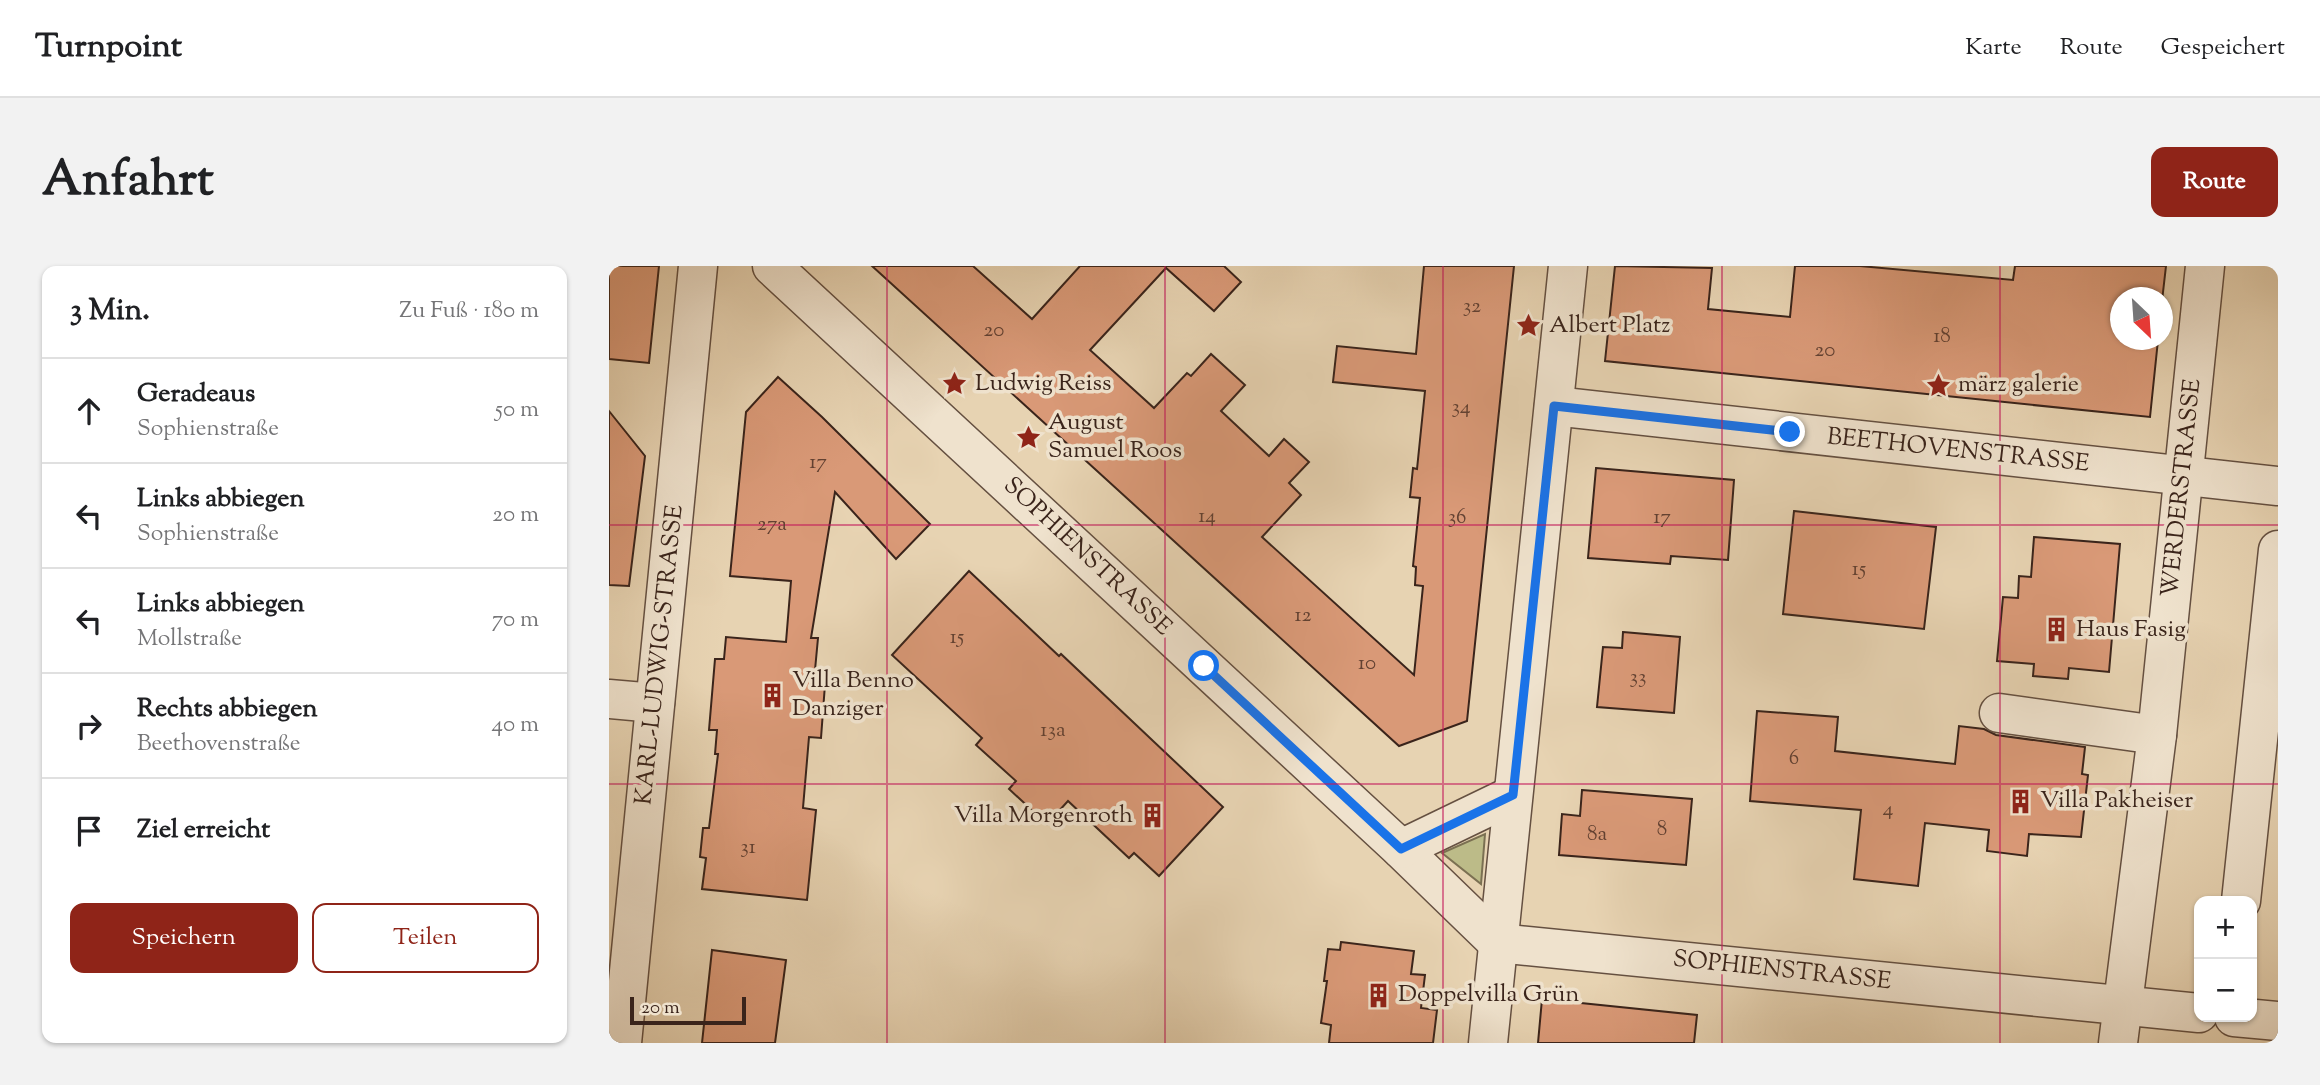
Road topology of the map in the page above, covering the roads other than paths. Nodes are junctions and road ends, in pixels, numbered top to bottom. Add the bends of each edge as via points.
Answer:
1 (698, 266) edge
2 (772, 266) edge
3 (1568, 266) edge
4 (2205, 266) edge
5 (1554, 406) junction
6 (2183, 475) junction
7 (2278, 486) edge
8 (2278, 550) edge
9 (613, 700) edge
10 (655, 703) junction
11 (1999, 713) dead end
12 (2157, 735) junction
13 (1513, 795) junction
14 (1401, 849) junction
15 (2242, 896) edge
16 (1498, 943) junction
17 (2122, 1006) junction
18 (2194, 1013) edge
19 (2257, 1019) edge
20 (2278, 1021) edge
21 (2230, 1022) edge
22 (622, 1043) edge
23 (1488, 1043) edge
24 (2117, 1043) edge
25 (2226, 1043) edge

1 - 10 street, KARL-LUDWIG-STRASSE
2 - 14 street, SOPHIENSTRASSE
3 - 5 street
4 - 6 street, WERDERSTRASSE
5 - 6 street, BEETHOVENSTRASSE
5 - 13 street
6 - 7 street, BEETHOVENSTRASSE
6 - 12 street, WERDERSTRASSE
8 - 15 street
9 - 10 street
10 - 22 street, KARL-LUDWIG-STRASSE
11 - 12 street
12 - 17 street, WERDERSTRASSE
13 - 14 street
13 - 16 street
14 - 16 street, SOPHIENSTRASSE
16 - 17 street, SOPHIENSTRASSE
16 - 23 street
17 - 18 street, SOPHIENSTRASSE
17 - 24 street, WERDERSTRASSE
19 - 20 street
21 - 25 street

